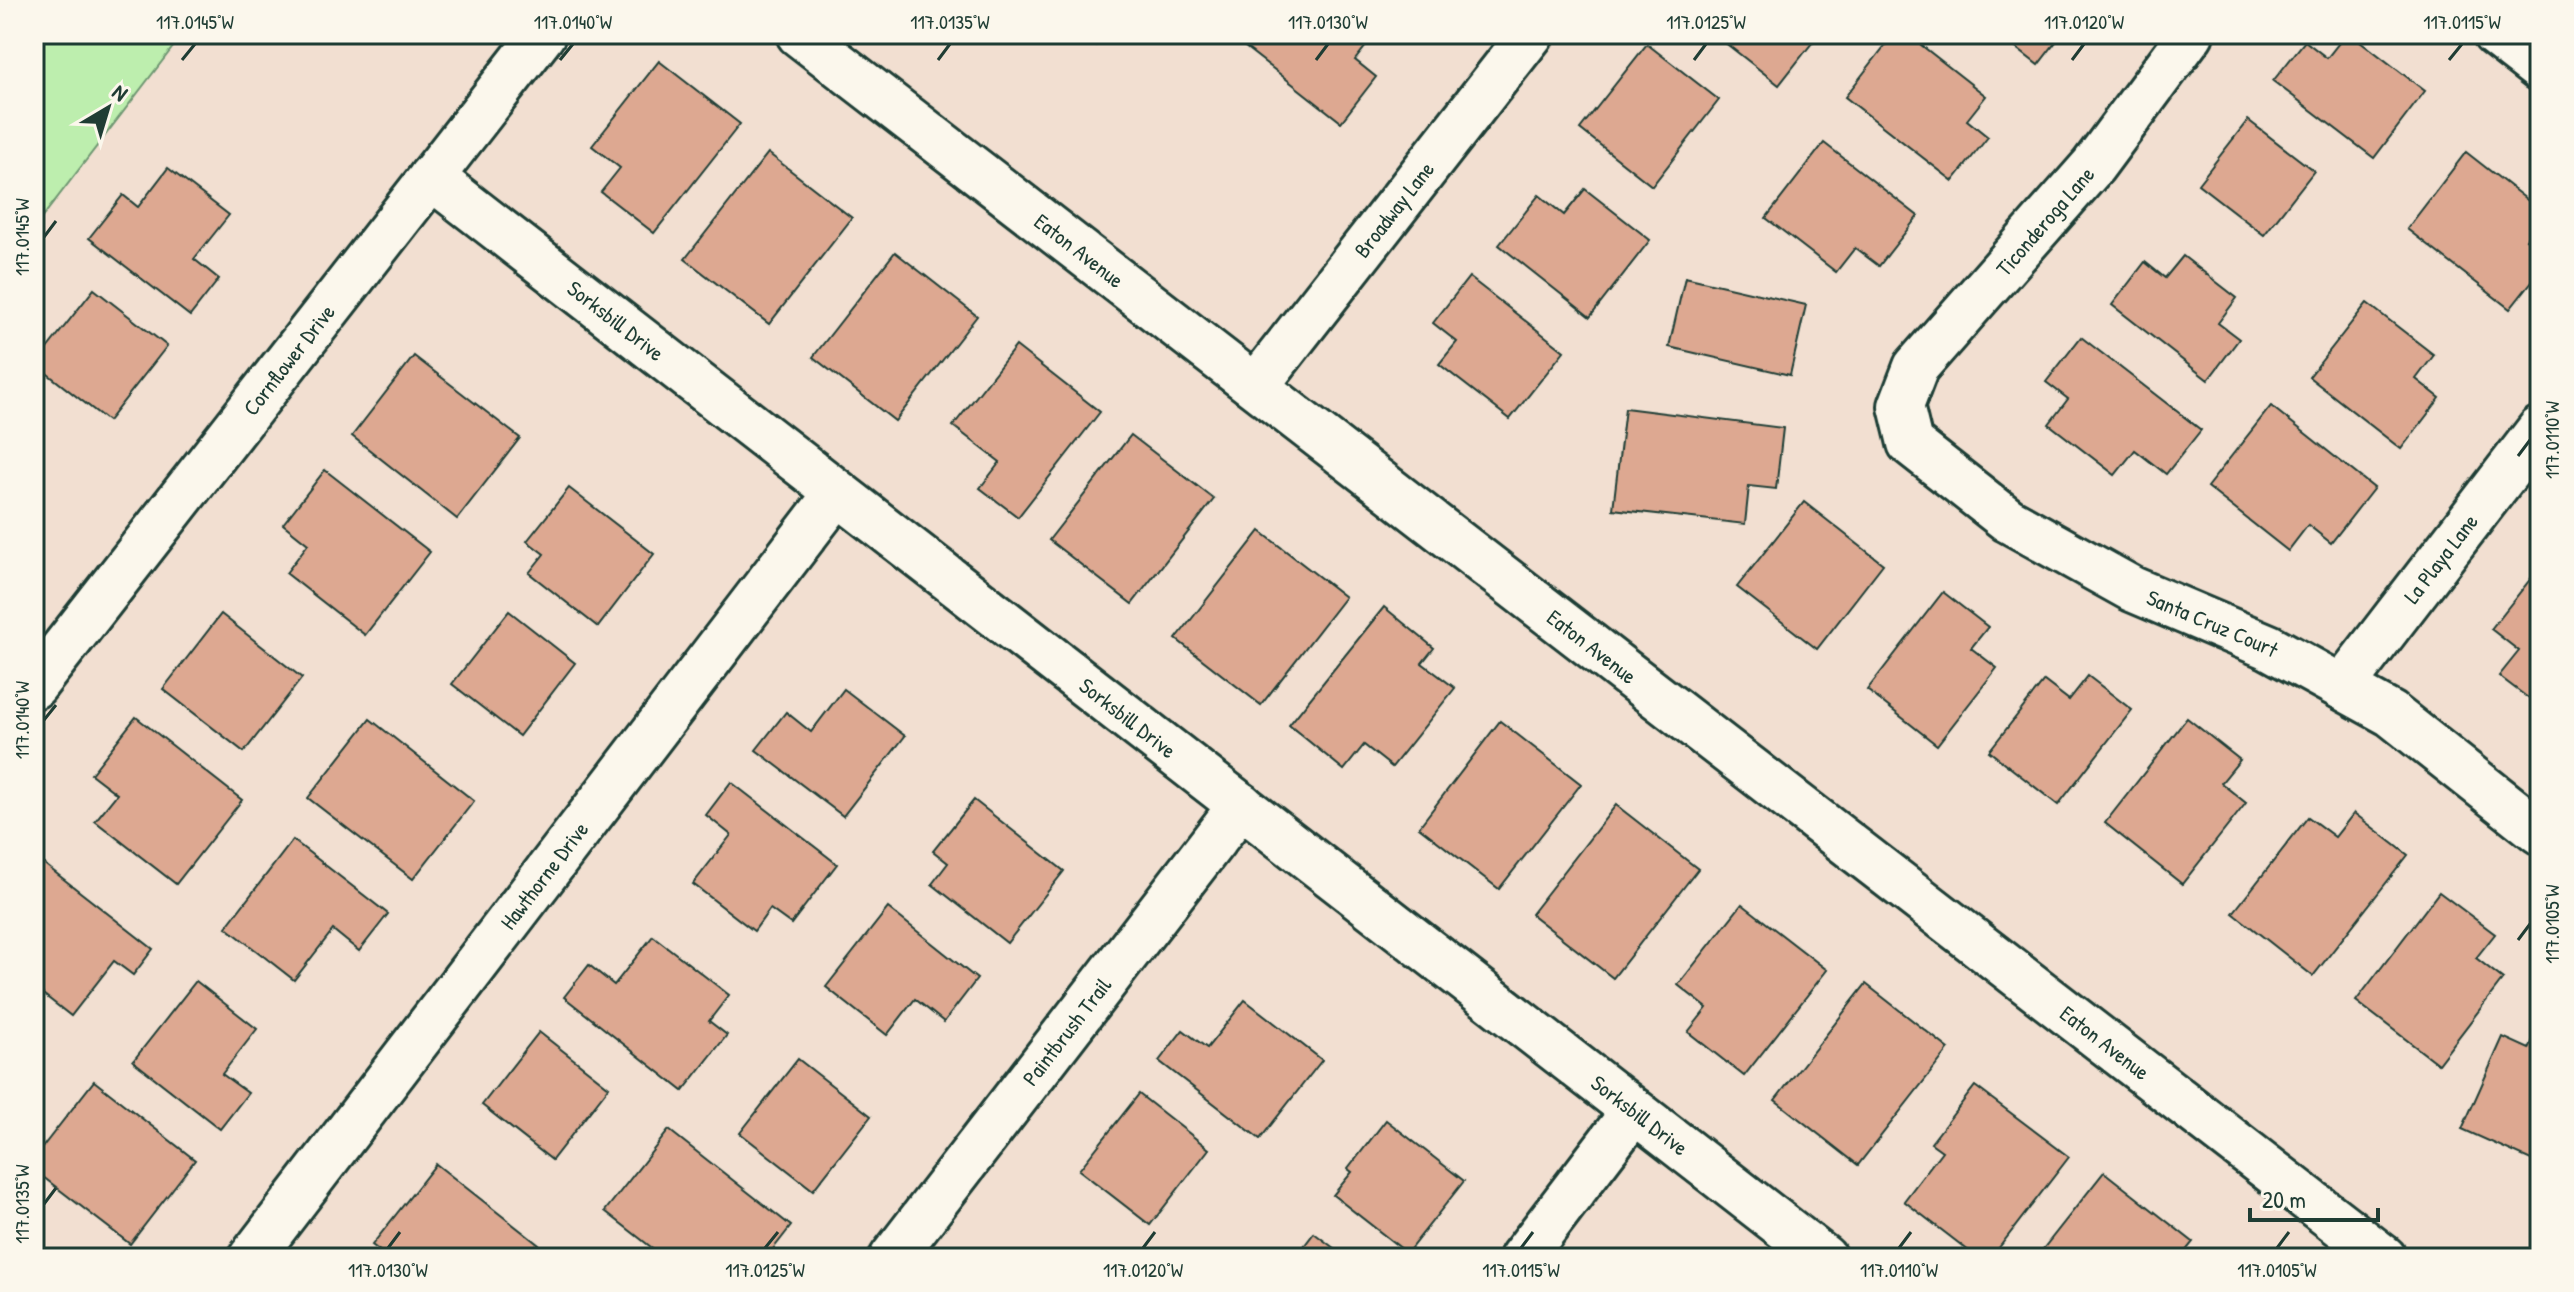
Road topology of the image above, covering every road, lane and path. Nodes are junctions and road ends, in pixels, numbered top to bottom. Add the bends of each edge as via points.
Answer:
1 (543, 34) edge
2 (799, 34) edge
3 (1531, 34) edge
4 (2191, 34) edge
5 (2495, 34) edge
6 (2540, 69) edge
7 (431, 177) junction
8 (1256, 386) junction
9 (1901, 406) joint
10 (2540, 429) edge
11 (837, 493) junction
12 (34, 686) edge
13 (2342, 687) junction
14 (1241, 805) junction
15 (2540, 832) edge
16 (1634, 1111) junction
17 (251, 1258) edge
18 (892, 1258) edge
19 (1522, 1258) edge
20 (1824, 1258) edge
21 (2384, 1258) edge

1 - 7 street, Cornflower Drive
2 - 8 street, Eaton Avenue
3 - 8 street, Broadway Lane
4 - 9 street, Ticonderoga Lane via 2093,166 1916,367
5 - 6 street
7 - 11 street, Sorksbill Drive
7 - 12 street, Cornflower Drive
8 - 21 street, Eaton Avenue
9 - 13 street, Santa Cruz Court via 1910,443 2008,520 2132,589 2269,647
10 - 13 street, La Playa Lane
11 - 14 street, Sorksbill Drive
11 - 17 street, Hawthorne Drive
13 - 15 street, Santa Cruz Court via 2391,714
14 - 16 street, Sorksbill Drive
14 - 18 street, Paintbrush Trail
16 - 19 street
16 - 20 street, Sorksbill Drive

